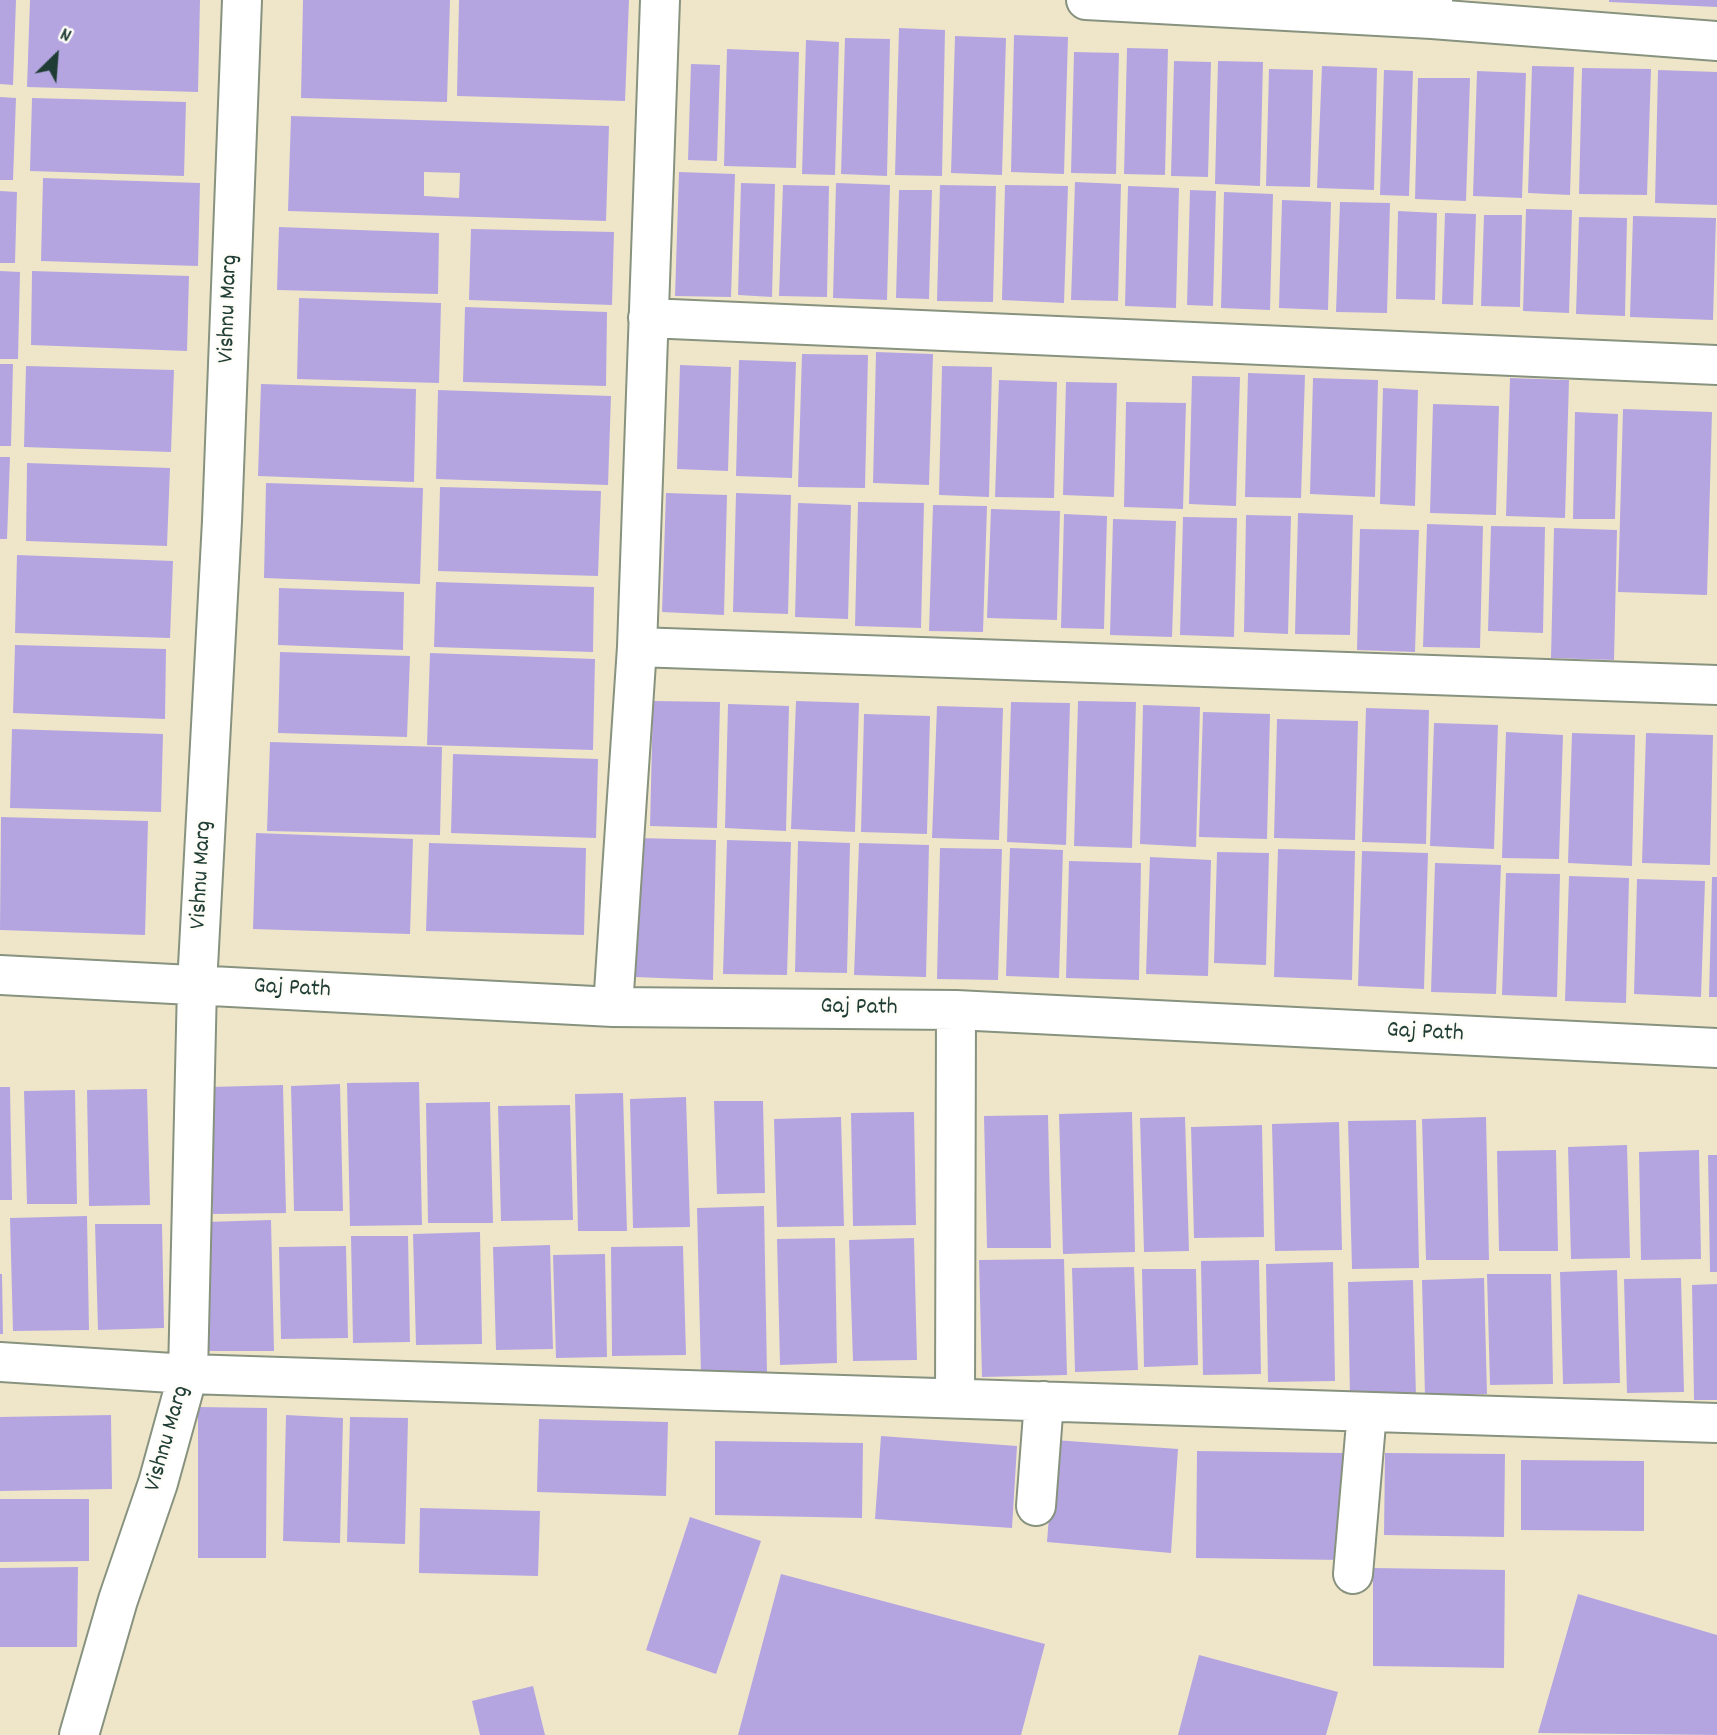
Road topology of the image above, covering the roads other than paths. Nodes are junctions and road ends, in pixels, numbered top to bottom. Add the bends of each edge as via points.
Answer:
1 (242, 0) edge
2 (660, 0) edge
3 (1086, 0) edge
4 (1433, 9) edge
5 (1717, 41) edge
6 (648, 318) junction
7 (1717, 365) edge
8 (637, 647) junction
9 (1717, 685) edge
10 (0, 975) edge
11 (197, 985) junction
12 (613, 1007) junction
13 (956, 1010) junction
14 (1717, 1048) edge
15 (0, 1362) edge
16 (188, 1374) junction
17 (955, 1398) junction
18 (1044, 1401) junction
19 (1367, 1412) junction
20 (1717, 1423) edge
21 (1036, 1506) dead end
22 (1353, 1574) dead end
23 (79, 1735) edge

1 - 11 street, Vishnu Marg via 222,522
2 - 6 street
3 - 4 street
4 - 5 street
6 - 7 street
6 - 8 street
8 - 9 street
8 - 12 street
10 - 11 street, Gaj Path
11 - 12 street, Gaj Path
11 - 16 street, Vishnu Marg
12 - 13 street, Gaj Path
13 - 14 street, Gaj Path
13 - 17 street
15 - 16 street
16 - 17 street
16 - 23 street, Vishnu Marg
17 - 18 street
18 - 19 street
18 - 21 street
19 - 20 street
19 - 22 street

